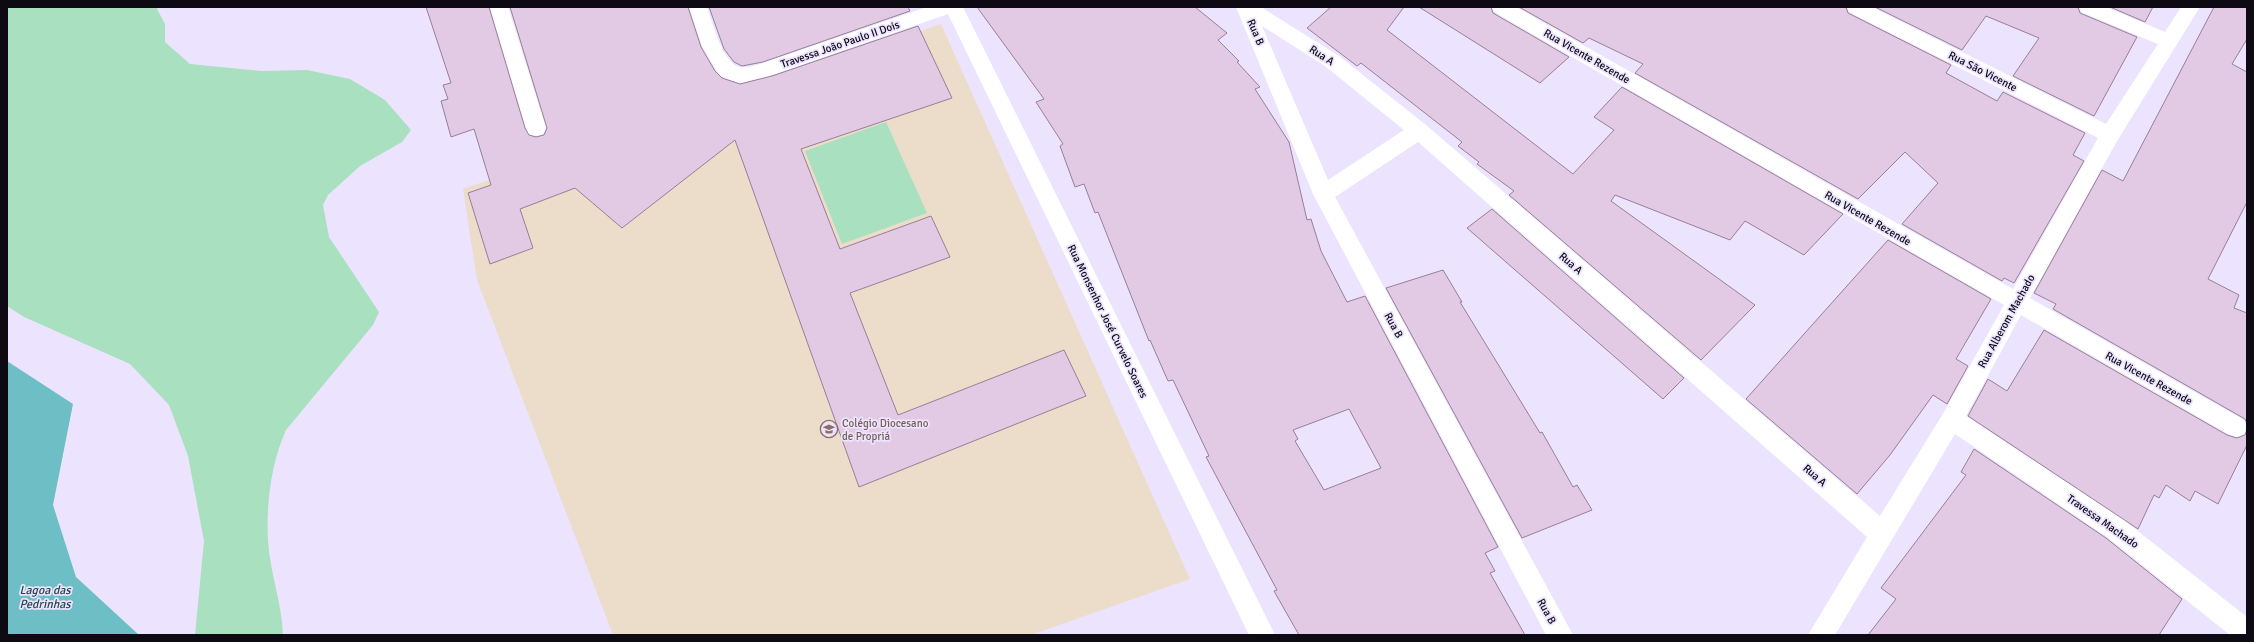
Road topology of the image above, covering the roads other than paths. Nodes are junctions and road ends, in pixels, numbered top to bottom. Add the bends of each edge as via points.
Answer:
1 (499, 7) edge
2 (698, 7) edge
3 (948, 7) edge
4 (954, 7) edge
5 (1246, 7) edge
6 (1501, 7) edge
7 (1856, 7) edge
8 (2088, 7) edge
9 (2191, 7) edge
10 (2169, 41) junction
11 (536, 128) dead end
12 (1419, 131) junction
13 (2110, 135) junction
14 (1323, 194) junction
15 (2016, 303) junction
16 (1952, 419) junction
17 (2236, 427) dead end
18 (1882, 534) junction
19 (2247, 633) edge
20 (1262, 635) edge
21 (1560, 635) edge
22 (1821, 635) edge

1 - 11 street
2 - 3 street, Travessa João Paulo II Dois via 718,61 730,73 743,75
4 - 20 street, Rua Monsenhor José Curvelo Soares
5 - 12 street, Rua A via 1332,62
5 - 14 street, Rua B
6 - 15 street, Rua Vicente Rezende
7 - 13 street, Rua São Vicente
8 - 10 street
9 - 10 street, Rua Alberom Machado
10 - 13 street, Rua Alberom Machado
12 - 14 street
12 - 18 street, Rua A
13 - 15 street, Rua Alberom Machado
14 - 21 street, Rua B
15 - 16 street, Rua Alberom Machado
15 - 17 street, Rua Vicente Rezende
16 - 18 street, Rua Alberom Machado
16 - 19 street, Travessa Machado via 2116,528
18 - 22 street, Rua Alberom Machado

